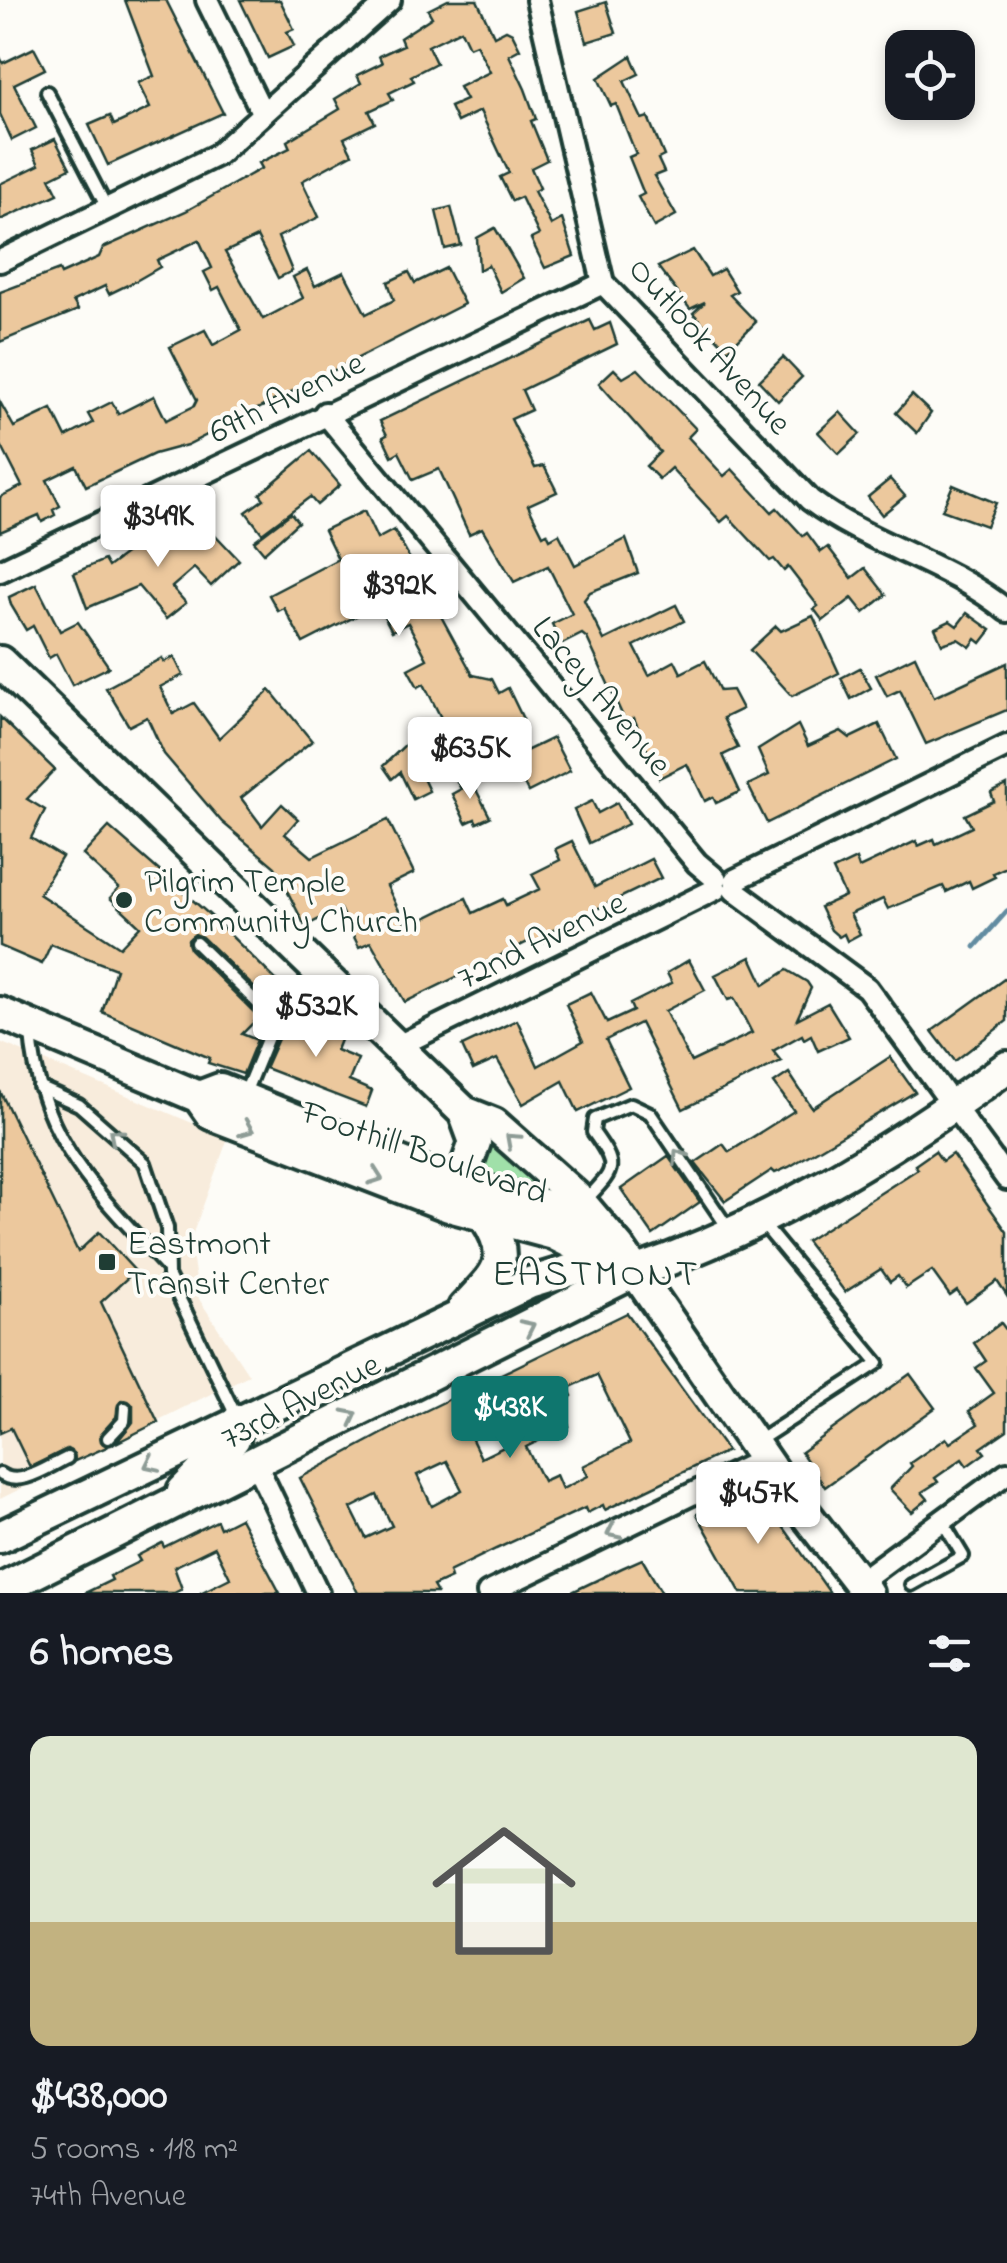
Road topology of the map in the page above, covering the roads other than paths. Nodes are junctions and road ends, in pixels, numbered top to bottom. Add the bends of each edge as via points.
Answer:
1 (207, 0) edge
2 (390, 0) edge
3 (537, 0) edge
4 (47, 92) dead end
5 (262, 112) junction
6 (108, 210) junction
7 (0, 262) edge
8 (603, 283) junction
9 (324, 413) junction
10 (0, 571) edge
11 (1007, 611) edge
12 (0, 662) edge
13 (1007, 746) edge
14 (725, 885) junction
15 (196, 943) dead end
16 (0, 1013) edge
17 (30, 1026) junction
18 (396, 1048) junction
19 (1007, 1067) edge
20 (39, 1087) junction
21 (200, 1097) junction
22 (242, 1098) junction
23 (954, 1106) junction
24 (464, 1112) junction
25 (307, 1139) junction
26 (1007, 1179) edge
27 (449, 1182) junction
28 (592, 1216) junction
29 (486, 1218) junction
30 (746, 1226) junction
31 (166, 1268) junction
32 (632, 1273) junction
33 (454, 1319) junction
34 (125, 1408) dead end
35 (238, 1421) junction
36 (108, 1438) dead end
37 (759, 1451) junction
38 (66, 1458) dead end
39 (256, 1464) junction
40 (1007, 1473) edge
41 (0, 1474) edge
42 (165, 1509) junction
43 (941, 1520) junction
44 (0, 1537) edge
45 (911, 1586) dead end
46 (863, 1588) edge
47 (0, 1590) edge
48 (318, 1593) edge
49 (488, 1593) edge

1 - 5 street
2 - 5 street
3 - 8 street, Outlook Avenue
4 - 6 lane
5 - 6 street via 218,155
6 - 7 street
8 - 9 street, 69th Avenue
8 - 11 street, Outlook Avenue via 810,500
9 - 10 street, 69th Avenue
9 - 14 street, Lacey Avenue via 697,863
12 - 18 main road
13 - 14 street, 72nd Avenue
14 - 18 street, 72nd Avenue
14 - 23 street, Lacey Avenue via 867,988
15 - 22 lane via 275,1020
16 - 17 main road, Foothill Boulevard
17 - 20 lane
17 - 21 main road, Foothill Boulevard
18 - 24 main road
19 - 23 main road, 73rd Avenue
20 - 31 lane via 56,1135 84,1178
31 -> 20 lane via 167,1228 145,1163 79,1105
21 - 22 main road, Foothill Boulevard via 220,1090
21 -> 25 main road, Foothill Boulevard via 212,1114
22 - 25 main road, Foothill Boulevard
23 - 26 street, Lacey Avenue
23 - 30 main road, 73rd Avenue via 832,1185
24 - 27 main road via 474,1128 472,1156 464,1173
28 -> 24 main road via 494,1124
25 - 27 main road, Foothill Boulevard
25 -> 29 main road, Foothill Boulevard
27 - 28 main road, Foothill Boulevard
30 -> 28 lane via 650,1112 631,1104 611,1109 592,1126 612,1157
28 - 32 main road
29 - 32 main road, Foothill Boulevard via 554,1234
29 - 33 main road via 500,1242 500,1264
30 - 32 main road, 73rd Avenue
30 - 37 lane via 878,1363
31 - 35 lane
32 - 33 main road, 73rd Avenue via 578,1268
32 - 37 main road
39 -> 32 main road, 73rd Avenue
33 - 35 main road, 73rd Avenue
34 - 36 lane via 124,1420
35 - 42 main road via 234,1439
35 -> 44 main road, 73rd Avenue
37 - 46 main road
37 -> 49 street
38 - 41 lane via 23,1479
39 - 42 main road, 73rd Avenue
39 - 48 street
40 - 43 street
42 - 47 main road, 73rd Avenue
43 - 45 lane via 963,1556
43 - 46 street

